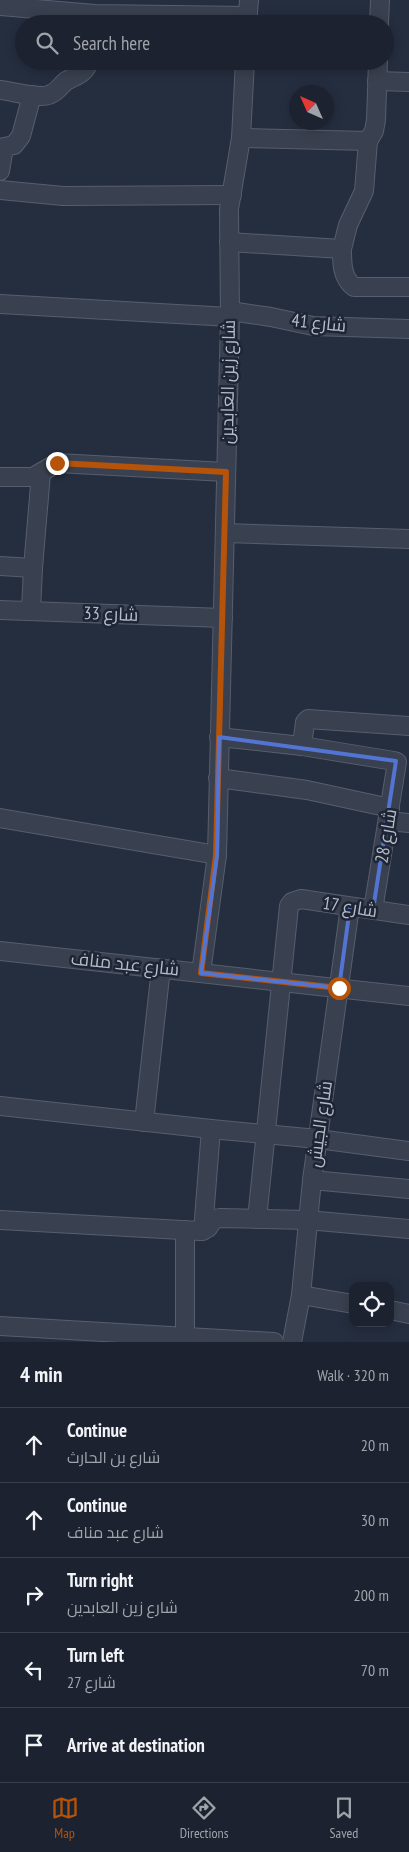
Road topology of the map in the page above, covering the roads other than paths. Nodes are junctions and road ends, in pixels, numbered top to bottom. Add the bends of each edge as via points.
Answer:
1 (380, 0) edge
2 (0, 6) edge
3 (248, 13) edge
4 (65, 15) edge
5 (197, 15) edge
6 (379, 15) edge
7 (86, 70) edge
8 (245, 70) edge
9 (378, 70) edge
10 (377, 80) junction
11 (409, 82) edge
12 (0, 90) edge
13 (32, 95) junction
14 (241, 138) junction
15 (368, 141) junction
16 (2, 146) edge
17 (0, 170) edge
18 (0, 190) edge
19 (232, 195) junction
20 (229, 242) junction
21 (342, 249) junction
22 (409, 287) edge
23 (0, 304) edge
24 (230, 314) junction
25 (409, 329) edge
26 (226, 472) junction
27 (41, 473) junction
28 (0, 477) edge
29 (225, 532) junction
30 (409, 539) edge
31 (0, 566) edge
32 (33, 568) junction
33 (0, 610) edge
34 (31, 612) junction
35 (223, 618) junction
36 (409, 726) edge
37 (219, 737) junction
38 (302, 746) junction
39 (218, 778) junction
40 (389, 815) junction
41 (0, 818) edge
42 (409, 824) edge
43 (216, 855) junction
44 (350, 907) junction
45 (373, 910) junction
46 (409, 915) edge
47 (0, 951) edge
48 (161, 968) junction
49 (201, 973) junction
50 (280, 981) junction
51 (339, 988) junction
52 (409, 996) edge
53 (0, 1106) edge
54 (144, 1122) junction
55 (211, 1129) junction
56 (265, 1134) junction
57 (318, 1139) junction
58 (409, 1151) edge
59 (312, 1180) junction
60 (409, 1189) edge
61 (257, 1219) junction
62 (0, 1220) edge
63 (307, 1220) junction
64 (409, 1229) edge
65 (185, 1230) junction
66 (203, 1230) junction
67 (301, 1295) junction
68 (349, 1303) edge
69 (394, 1311) edge
70 (409, 1314) edge
71 (0, 1326) edge
72 (78, 1337) edge
73 (185, 1337) junction
74 (274, 1342) edge
75 (292, 1342) edge

1 - 6 street
2 - 4 street
3 - 5 street
7 - 13 street via 64,82 49,96
8 - 14 street, شارع زين العابدين
9 - 10 street
10 - 11 street
10 - 15 street via 376,120
12 - 13 street
13 - 16 street via 21,136 14,145
14 - 15 street
14 - 19 street, شارع زين العابدين
15 - 21 street via 364,191 350,218
16 - 17 street
18 - 19 street via 63,196
19 - 20 street, شارع زين العابدين
20 - 21 street
20 - 24 street, شارع زين العابدين
21 - 22 street via 343,272 354,287
23 - 24 street, شارع 41
24 - 25 street, شارع 41 via 271,317 313,326
24 - 26 street, شارع زين العابدين
26 - 27 street via 57,463
26 - 29 street, شارع زين العابدين
27 - 28 street via 33,477
27 - 32 street
29 - 30 street
29 - 35 street, شارع زين العابدين
31 - 32 street
32 - 34 street
33 - 34 street, شارع 33
34 - 35 street, شارع 33
35 - 37 street, شارع زين العابدين
36 - 38 street via 308,719
37 - 38 street
37 - 39 street, شارع زين العابدين
38 - 40 street, شارع 28 via 397,762
39 - 40 street via 307,790
39 - 43 street, شارع زين العابدين
40 - 42 street
40 - 45 street, شارع 28
41 - 43 street
43 - 49 street, شارع زين العابدين
44 - 45 street, شارع 17
44 - 50 street, شارع 17 via 301,899 292,902 288,911
44 - 51 street, شارع الجيش
45 - 46 street, شارع 17
47 - 48 street, شارع عبد مناف
48 - 49 street, شارع عبد مناف
48 - 54 street
49 - 50 street, شارع عبد مناف
50 - 51 street, شارع عبد مناف
50 - 56 street
51 - 52 street, شارع عبد مناف
51 - 57 street, شارع الجيش
53 - 54 street
54 - 55 street
55 - 56 street
55 - 66 street
56 - 57 street
56 - 61 street
57 - 58 street
57 - 59 street, شارع الجيش
59 - 60 street
59 - 63 street, شارع الجيش
61 - 63 street
61 - 66 street via 217,1218
62 - 65 street
63 - 64 street
63 - 67 street, شارع الجيش
65 - 66 street
65 - 73 street
67 - 68 street
67 - 75 street, شارع الجيش
69 - 70 street
71 - 72 street
72 - 73 street
73 - 74 street

